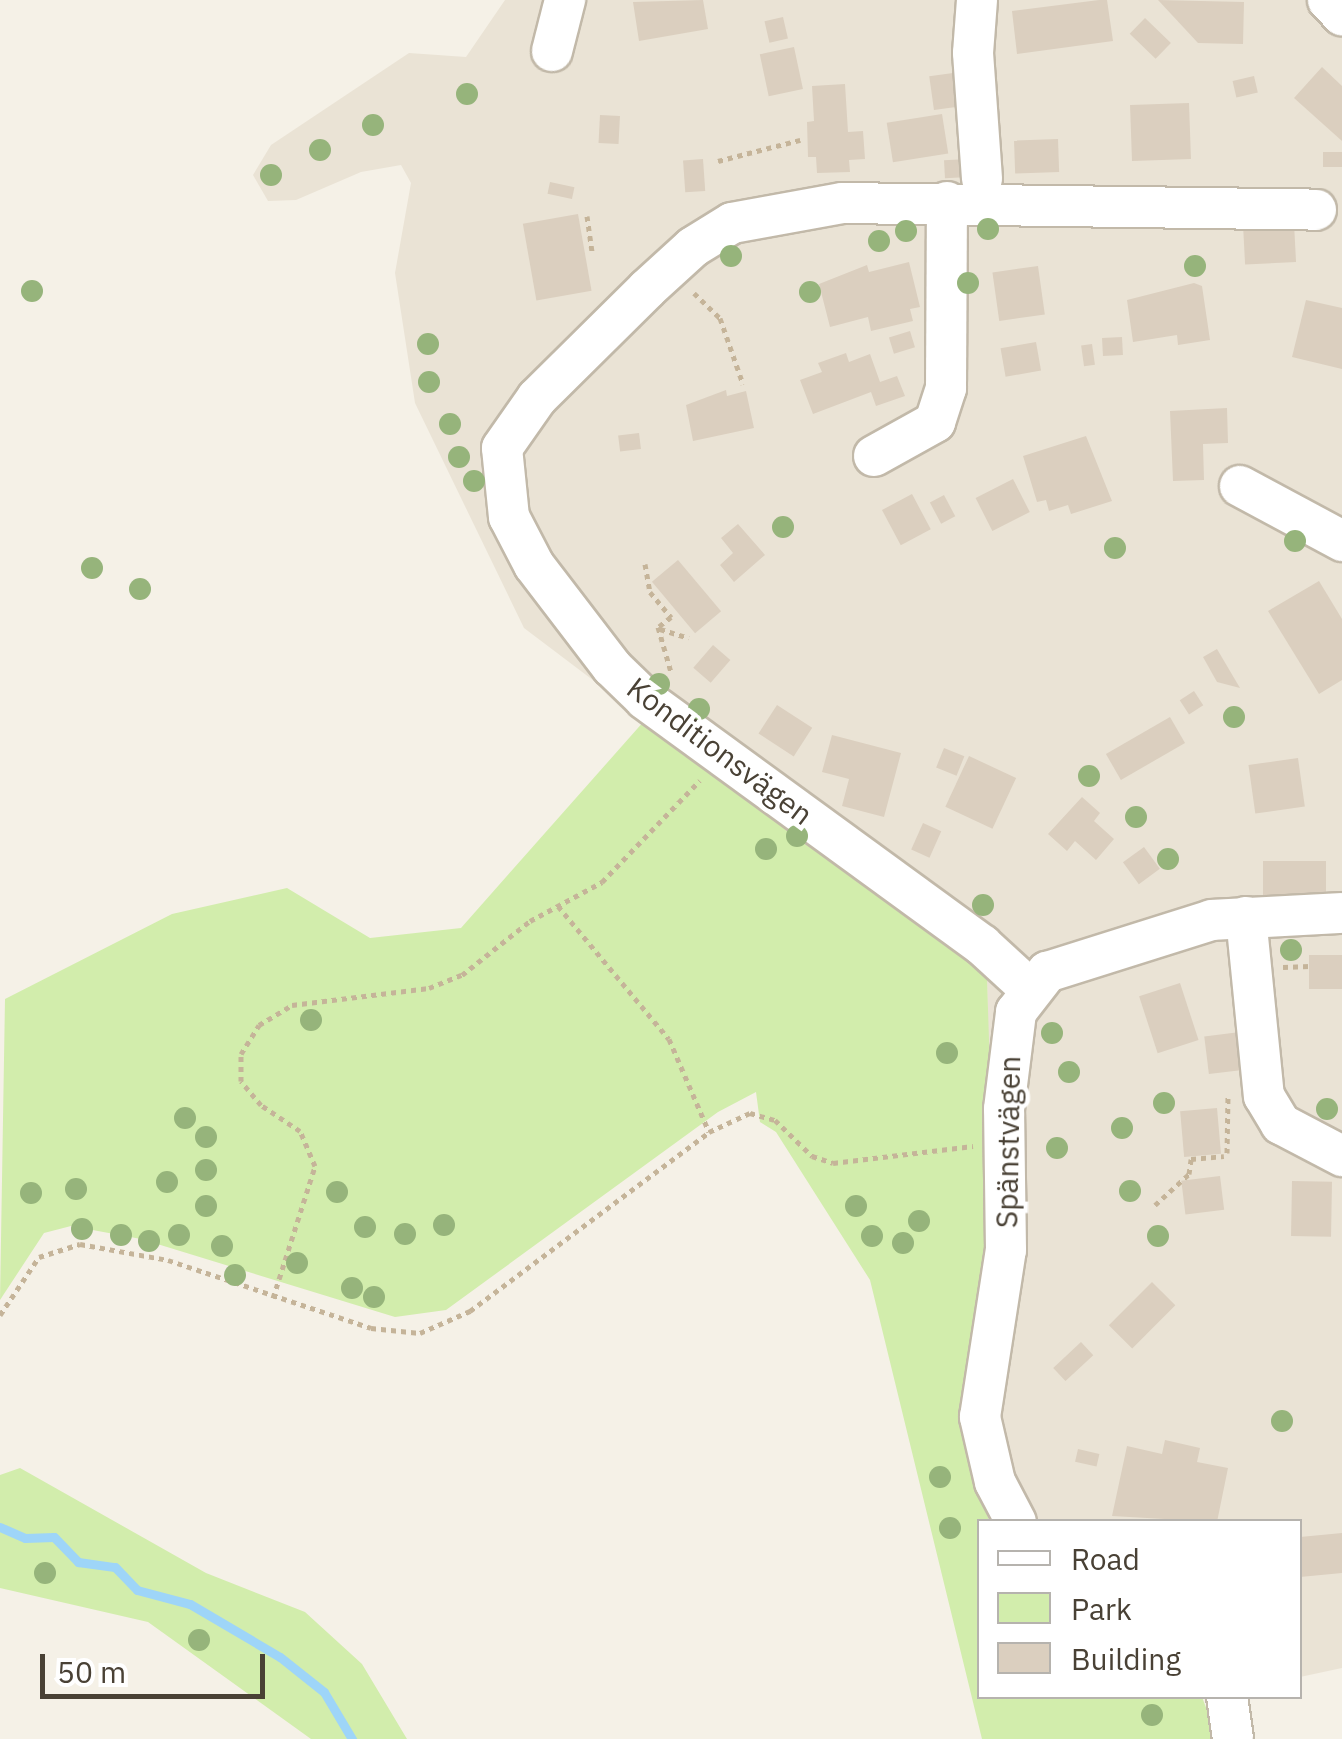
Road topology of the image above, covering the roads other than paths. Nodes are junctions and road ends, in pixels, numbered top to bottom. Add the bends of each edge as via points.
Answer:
1 (564, 0) edge
2 (978, 0) edge
3 (1328, 0) edge
4 (1342, 15) edge
5 (552, 51) dead end
6 (982, 179) dead end
7 (947, 202) junction
8 (1316, 210) dead end
9 (874, 456) dead end
10 (1240, 486) dead end
11 (1342, 541) edge
12 (1342, 913) edge
13 (1246, 917) junction
14 (1030, 989) junction
15 (1342, 1156) edge
16 (1014, 1519) edge
17 (1226, 1699) edge
18 (1233, 1739) edge

1 - 5 street
2 - 6 street via 973,53
3 - 4 street
7 - 8 street, Konditionsvägen
7 - 9 street via 946,388 934,422
7 - 14 street, Konditionsvägen via 778,210 732,224 670,267 516,422 502,448 500,479 509,517 534,565 586,637 645,700 982,946
10 - 11 street
12 - 13 street
13 - 14 street via 1212,920 1047,972
13 - 15 street via 1264,1096 1281,1124
14 - 16 street, Spänstvägen via 1009,1038 1006,1250 980,1417 995,1482
17 - 18 street

